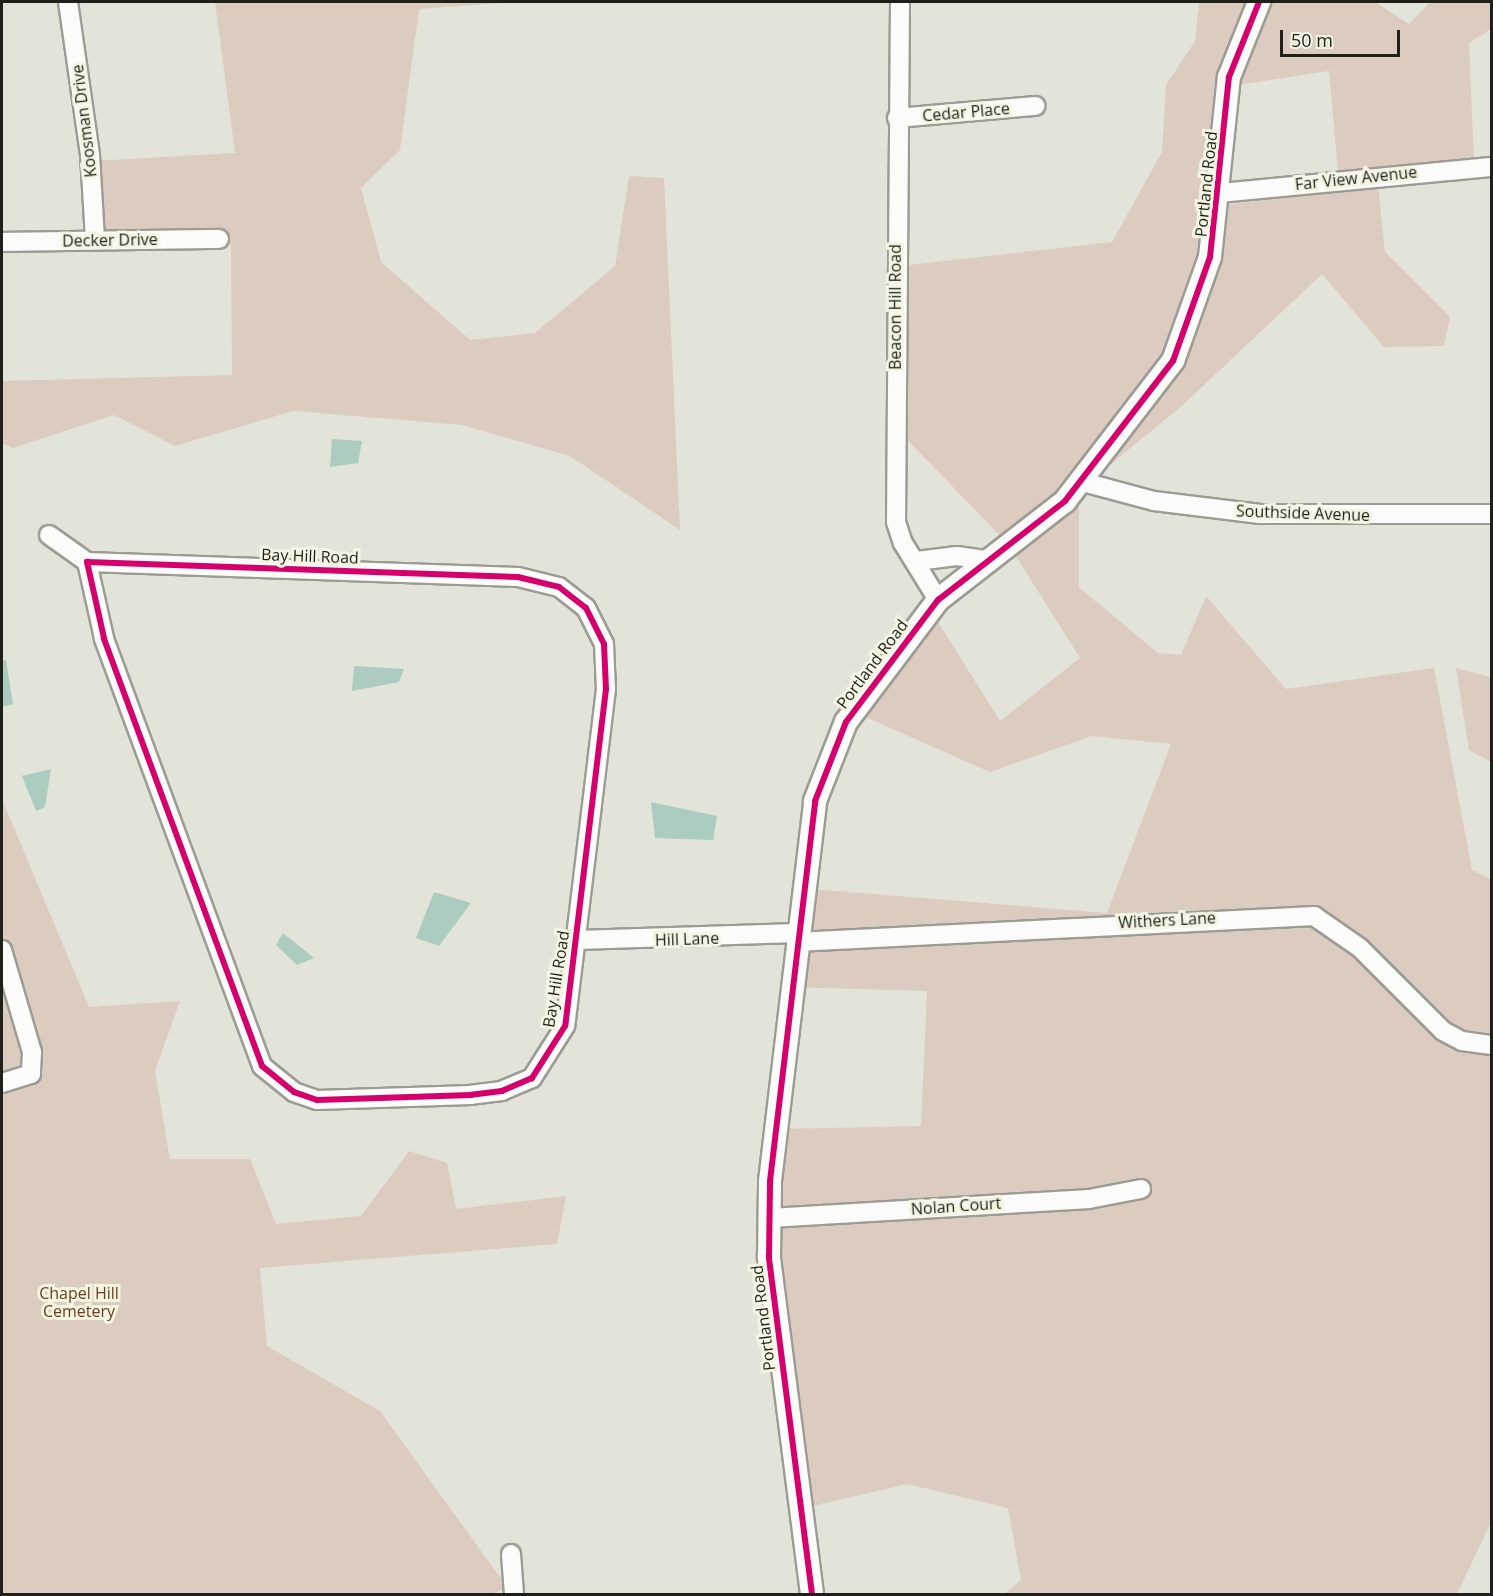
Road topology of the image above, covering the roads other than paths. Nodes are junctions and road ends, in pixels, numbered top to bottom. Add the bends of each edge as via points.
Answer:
1 (68, 2) edge
2 (900, 2) edge
3 (1259, 2) edge
4 (1035, 106) dead end
5 (897, 118) junction
6 (1491, 167) edge
7 (1220, 193) junction
8 (219, 239) dead end
9 (95, 240) junction
10 (2, 242) edge
11 (1083, 482) junction
12 (1491, 514) edge
13 (49, 535) dead end
14 (987, 560) junction
15 (917, 561) junction
16 (87, 562) junction
17 (938, 600) junction
18 (796, 937) junction
19 (577, 940) junction
20 (2, 950) edge
21 (6, 978) edge
22 (1491, 1045) edge
23 (2, 1083) edge
24 (1142, 1189) dead end
25 (770, 1218) junction
26 (511, 1554) dead end
27 (514, 1594) edge
28 (812, 1594) edge

1 - 9 street, Koosman Drive
2 - 5 street, Beacon Hill Road
3 - 7 street, Portland Road via 1229,77
4 - 5 street, Cedar Place
5 - 15 street, Beacon Hill Road via 896,522
6 - 7 street, Far View Avenue
7 - 11 street, Portland Road via 1202,292 1185,337 1153,393
8 - 9 street, Decker Drive
9 - 10 street, Decker Drive
11 - 12 street, Southside Avenue via 1154,501 1260,514
11 - 14 street, Portland Road
13 - 16 street
14 - 15 street via 957,556
14 - 17 street, Portland Road
15 - 17 street, Beacon Hill Road
16 - 19 street, Bay Hill Road via 518,577 559,586 573,596 597,625 607,667
16 - 19 street, Bay Hill Road via 104,638 258,1059 279,1083 317,1100 359,1102 471,1095 525,1083 545,1063 564,1026
17 - 18 street, Portland Road via 863,694 834,745 813,812
18 - 19 street, Hill Lane
18 - 22 street, Withers Lane via 1314,916 1360,948 1443,1031 1462,1041
18 - 25 street, Portland Road
20 - 21 street
21 - 23 street via 31,1063 24,1080
24 - 25 street, Nolan Court via 1089,1199
25 - 28 street, Portland Road via 771,1277
26 - 27 street

